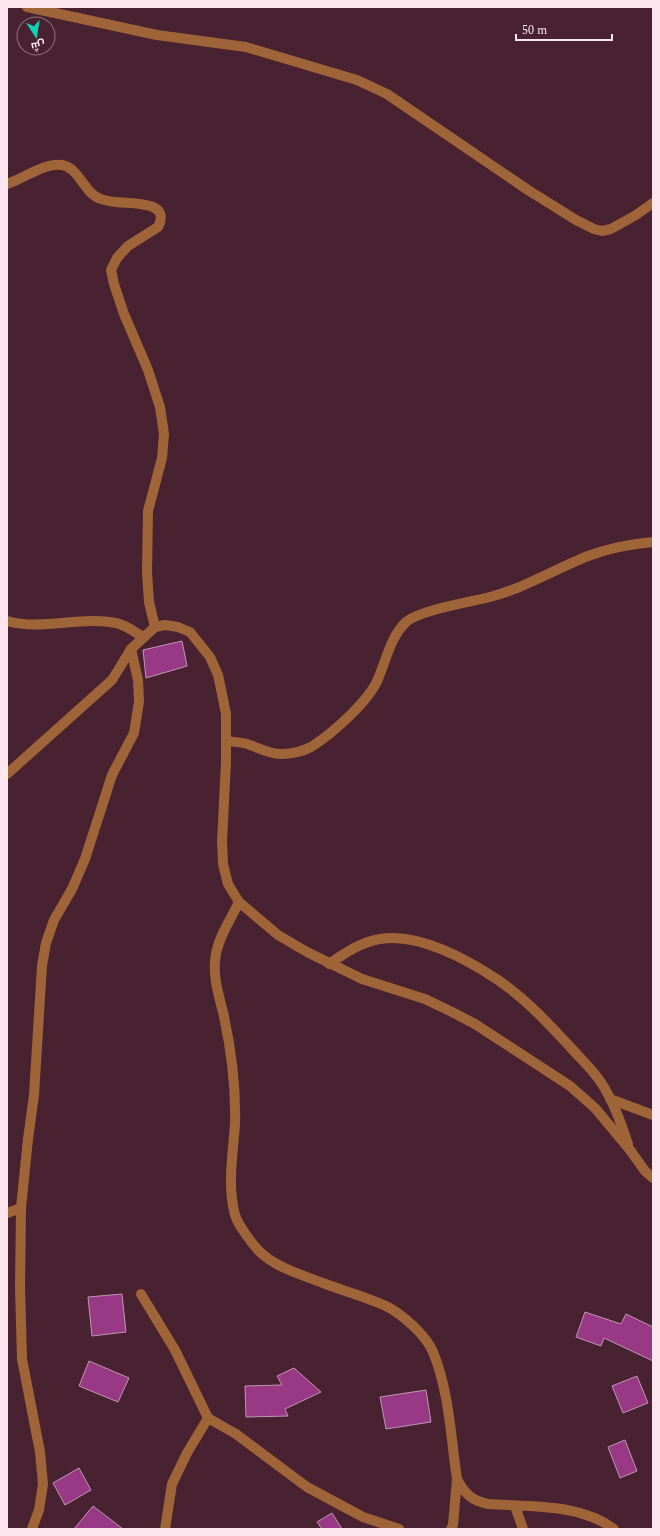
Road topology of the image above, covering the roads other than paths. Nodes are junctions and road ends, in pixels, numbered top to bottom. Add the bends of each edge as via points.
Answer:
1 (26, 7) edge
2 (7, 184) edge
3 (653, 203) edge
4 (653, 542) edge
5 (7, 621) edge
6 (155, 627) junction
7 (143, 637) junction
8 (131, 648) junction
9 (226, 741) junction
10 (7, 774) edge
11 (239, 902) junction
12 (329, 964) junction
13 (610, 1098) junction
14 (653, 1115) edge
15 (630, 1150) junction
16 (653, 1178) edge
17 (21, 1208) junction
18 (7, 1213) edge
19 (140, 1294) dead end
20 (208, 1418) junction
21 (457, 1479) junction
22 (515, 1506) junction
23 (32, 1529) edge
24 (165, 1529) edge
25 (399, 1529) edge
26 (451, 1529) edge
27 (523, 1529) edge
28 (614, 1529) edge

1 - 3 street via 157,35 246,47 357,80 387,94 528,190 594,229 610,229
2 - 6 street via 49,166 62,165 72,170 94,196 116,202 152,206 161,217 158,227 128,246 116,258 111,270 119,299 160,406 164,434 162,458 148,511 147,572 149,602
4 - 9 street via 627,545 588,556 515,589 433,611 408,621 396,635 374,689 364,701 310,747 298,752 272,754 250,745
5 - 7 street via 30,624 116,623 130,628
6 - 7 street
6 - 9 street via 165,625 190,632 210,657 222,690 226,714
7 - 8 street
8 - 10 street via 112,680
8 - 17 street via 138,680 139,702 134,733 112,775 85,859 72,889 54,920 46,943 42,966 34,1095
9 - 11 street via 223,864 228,884
11 - 12 street via 278,935
11 - 21 street via 219,942 215,972 235,1094 232,1195 236,1217 259,1251 274,1262 386,1306 425,1338 433,1350 446,1399
12 - 13 street via 352,948 380,939 421,941 440,949 499,981 527,1004 580,1057
12 - 15 street via 362,979 425,999 475,1024 570,1086 595,1108
13 - 14 street
13 - 15 street
15 - 16 street
17 - 18 street
17 - 23 street via 22,1359 40,1452 43,1484 39,1510
19 - 20 street via 175,1350
20 - 24 street via 172,1484
20 - 25 street via 236,1434 307,1487 363,1517
21 - 22 street via 463,1490 480,1502
21 - 26 street
22 - 27 street
22 - 28 street via 569,1510 597,1519

